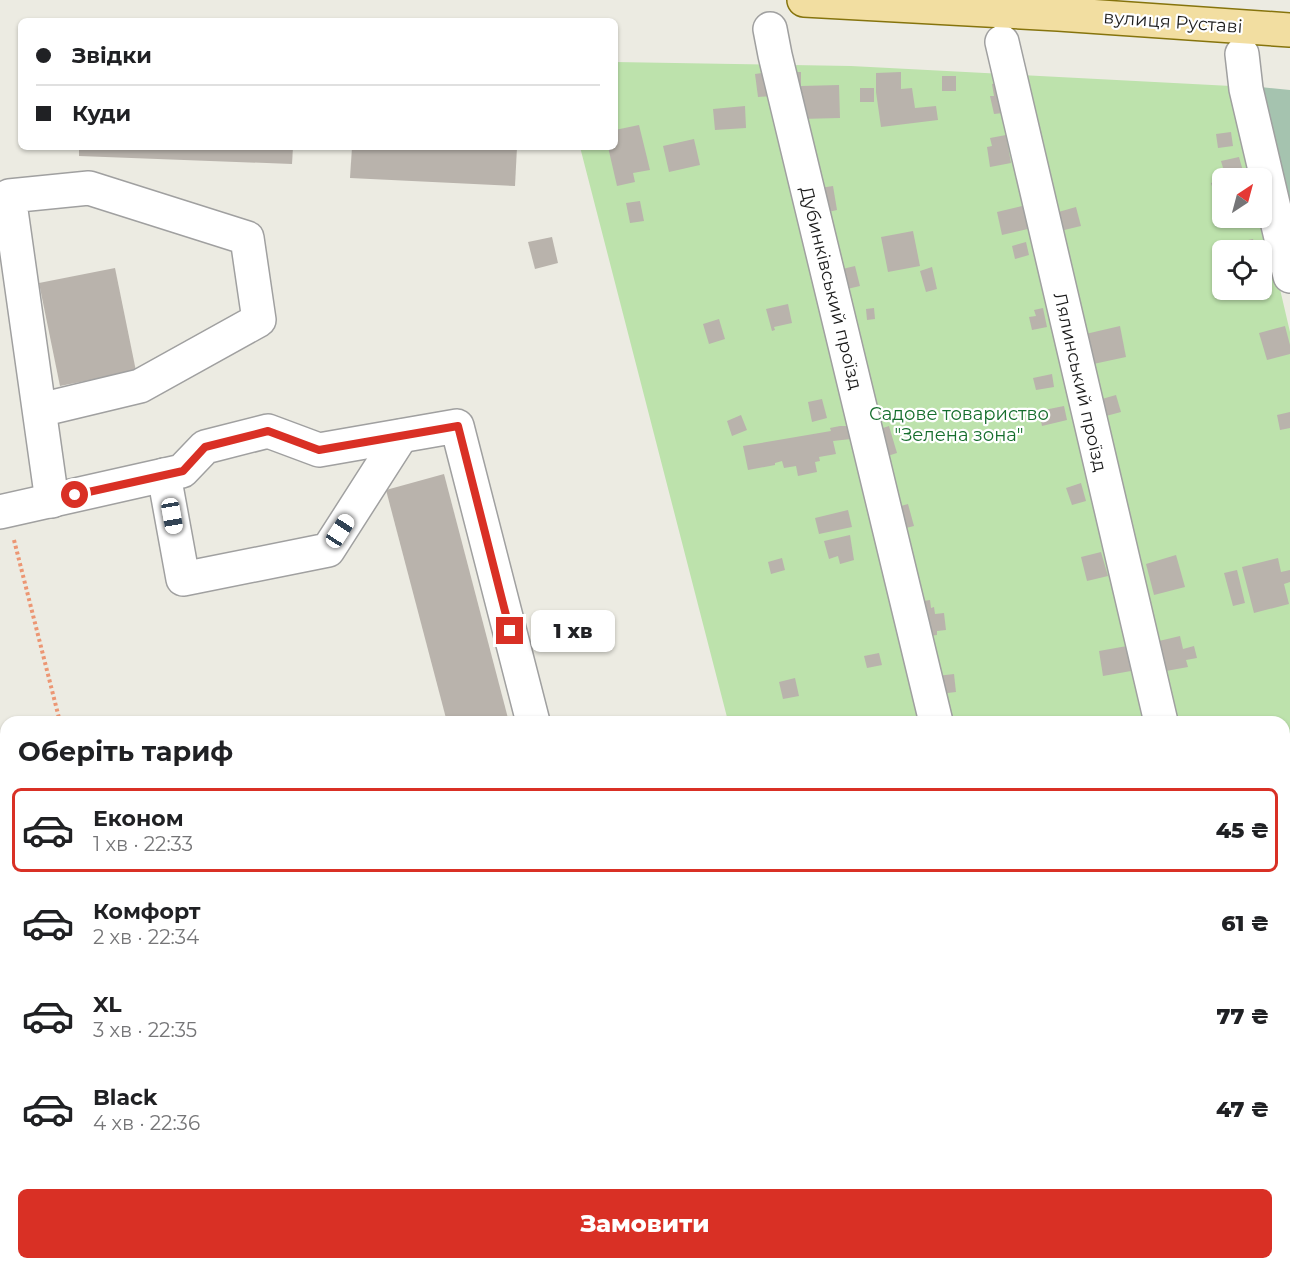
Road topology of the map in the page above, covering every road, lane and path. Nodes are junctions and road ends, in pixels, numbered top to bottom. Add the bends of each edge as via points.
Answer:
1 (804, 0) edge
2 (840, 1) edge
3 (770, 29) dead end
4 (1290, 30) edge
5 (1002, 42) dead end
6 (1242, 54) dead end
7 (1290, 276) edge
8 (40, 410) junction
9 (401, 436) junction
10 (164, 475) junction
11 (52, 501) junction
12 (3, 511) edge
13 (58, 716) edge
14 (531, 716) edge
15 (935, 716) edge
16 (1160, 716) edge

1 - 2 main road, вулиця Руставі
2 - 4 main road, вулиця Руставі
3 - 15 street, Дубинківський проїзд
5 - 16 street, Лялинський проїзд
6 - 7 street via 1246,89
8 - 8 street via 9,196 89,188 247,238 259,320 140,386
8 - 11 street
9 - 10 street via 319,450 268,431 205,447 183,471
9 - 10 street via 328,550 183,579
9 - 14 street via 458,426
10 - 11 street
11 - 12 street
12 - 13 path

